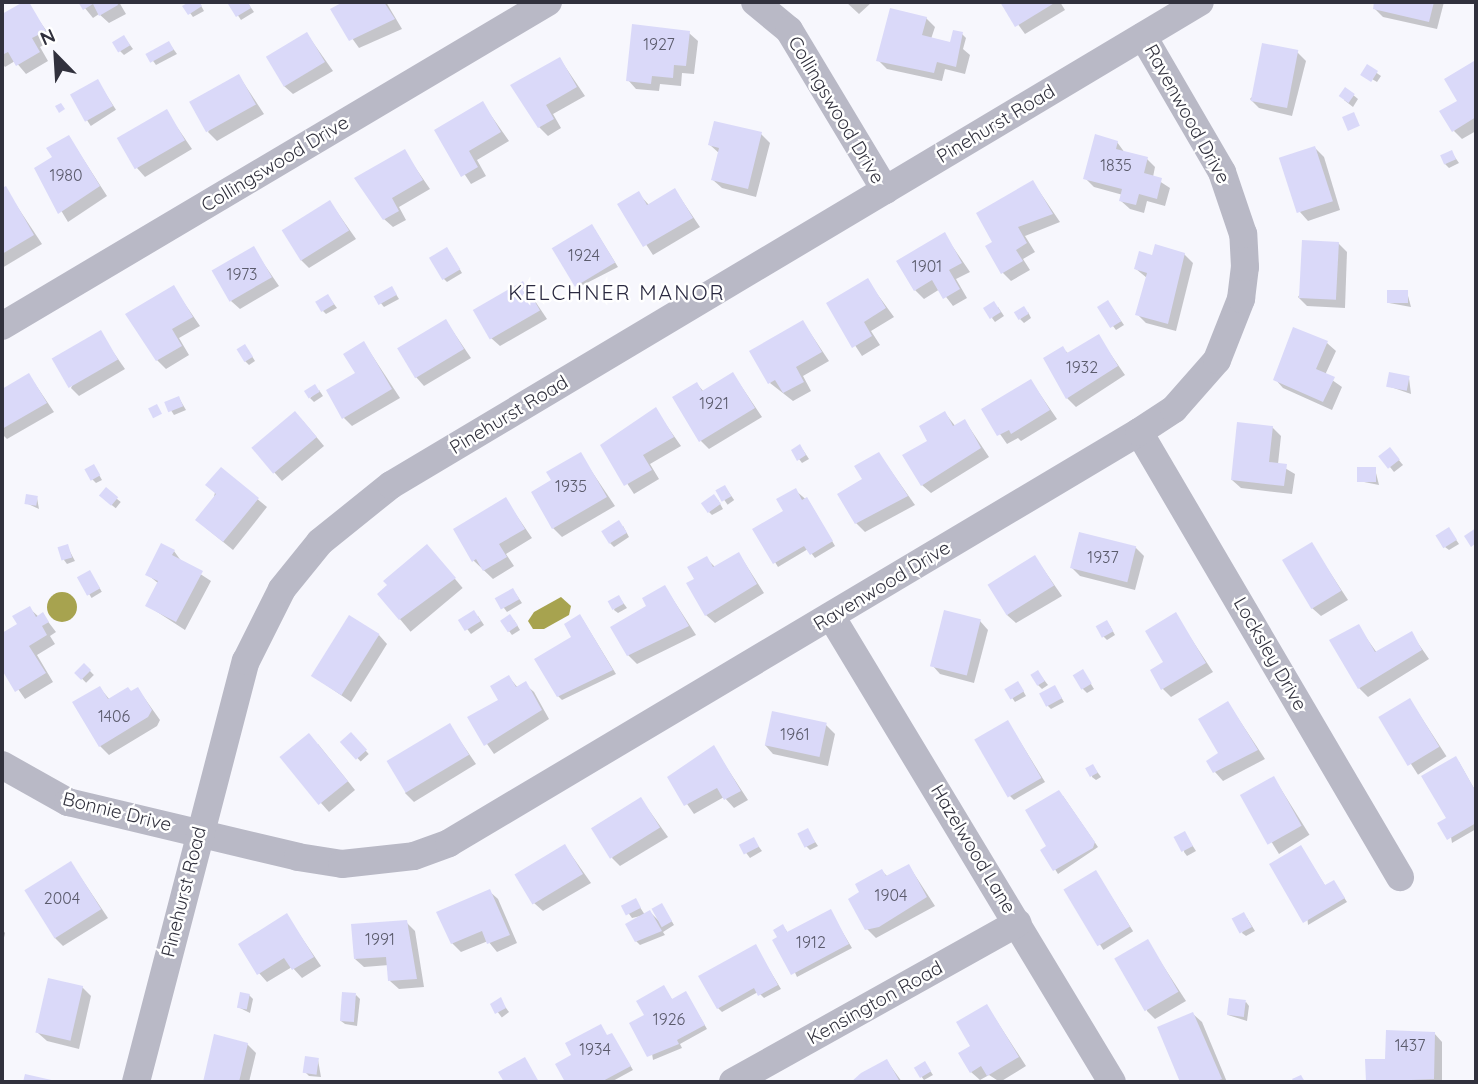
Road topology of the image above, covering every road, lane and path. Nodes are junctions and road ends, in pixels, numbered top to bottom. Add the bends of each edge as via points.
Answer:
1 (548, 2) edge
2 (755, 2) edge
3 (1200, 2) edge
4 (1143, 36) junction
5 (885, 190) junction
6 (2, 326) edge
7 (1139, 432) junction
8 (831, 616) junction
9 (2, 765) edge
10 (198, 832) junction
11 (1400, 877) dead end
12 (1018, 923) junction
13 (136, 1082) edge
14 (733, 1082) edge
15 (1112, 1082) edge

1 - 6 street, Collingswood Drive
2 - 5 street, Collingswood Drive via 789,30
3 - 4 street, Pinehurst Road
4 - 5 street, Pinehurst Road
4 - 7 street, Ravenwood Drive via 1222,172 1243,234 1245,267 1241,299 1217,360 1174,409
5 - 10 street, Pinehurst Road via 391,485 342,521 300,565 253,642
7 - 8 street, Ravenwood Drive
7 - 11 street, Locksley Drive
8 - 10 street, Ravenwood Drive via 449,843 414,856 379,863 330,863
8 - 12 street, Hazelwood Lane
9 - 10 street, Bonnie Drive via 68,802
10 - 13 street, Pinehurst Road
12 - 14 street, Kensington Road
12 - 15 street, Hazelwood Lane

